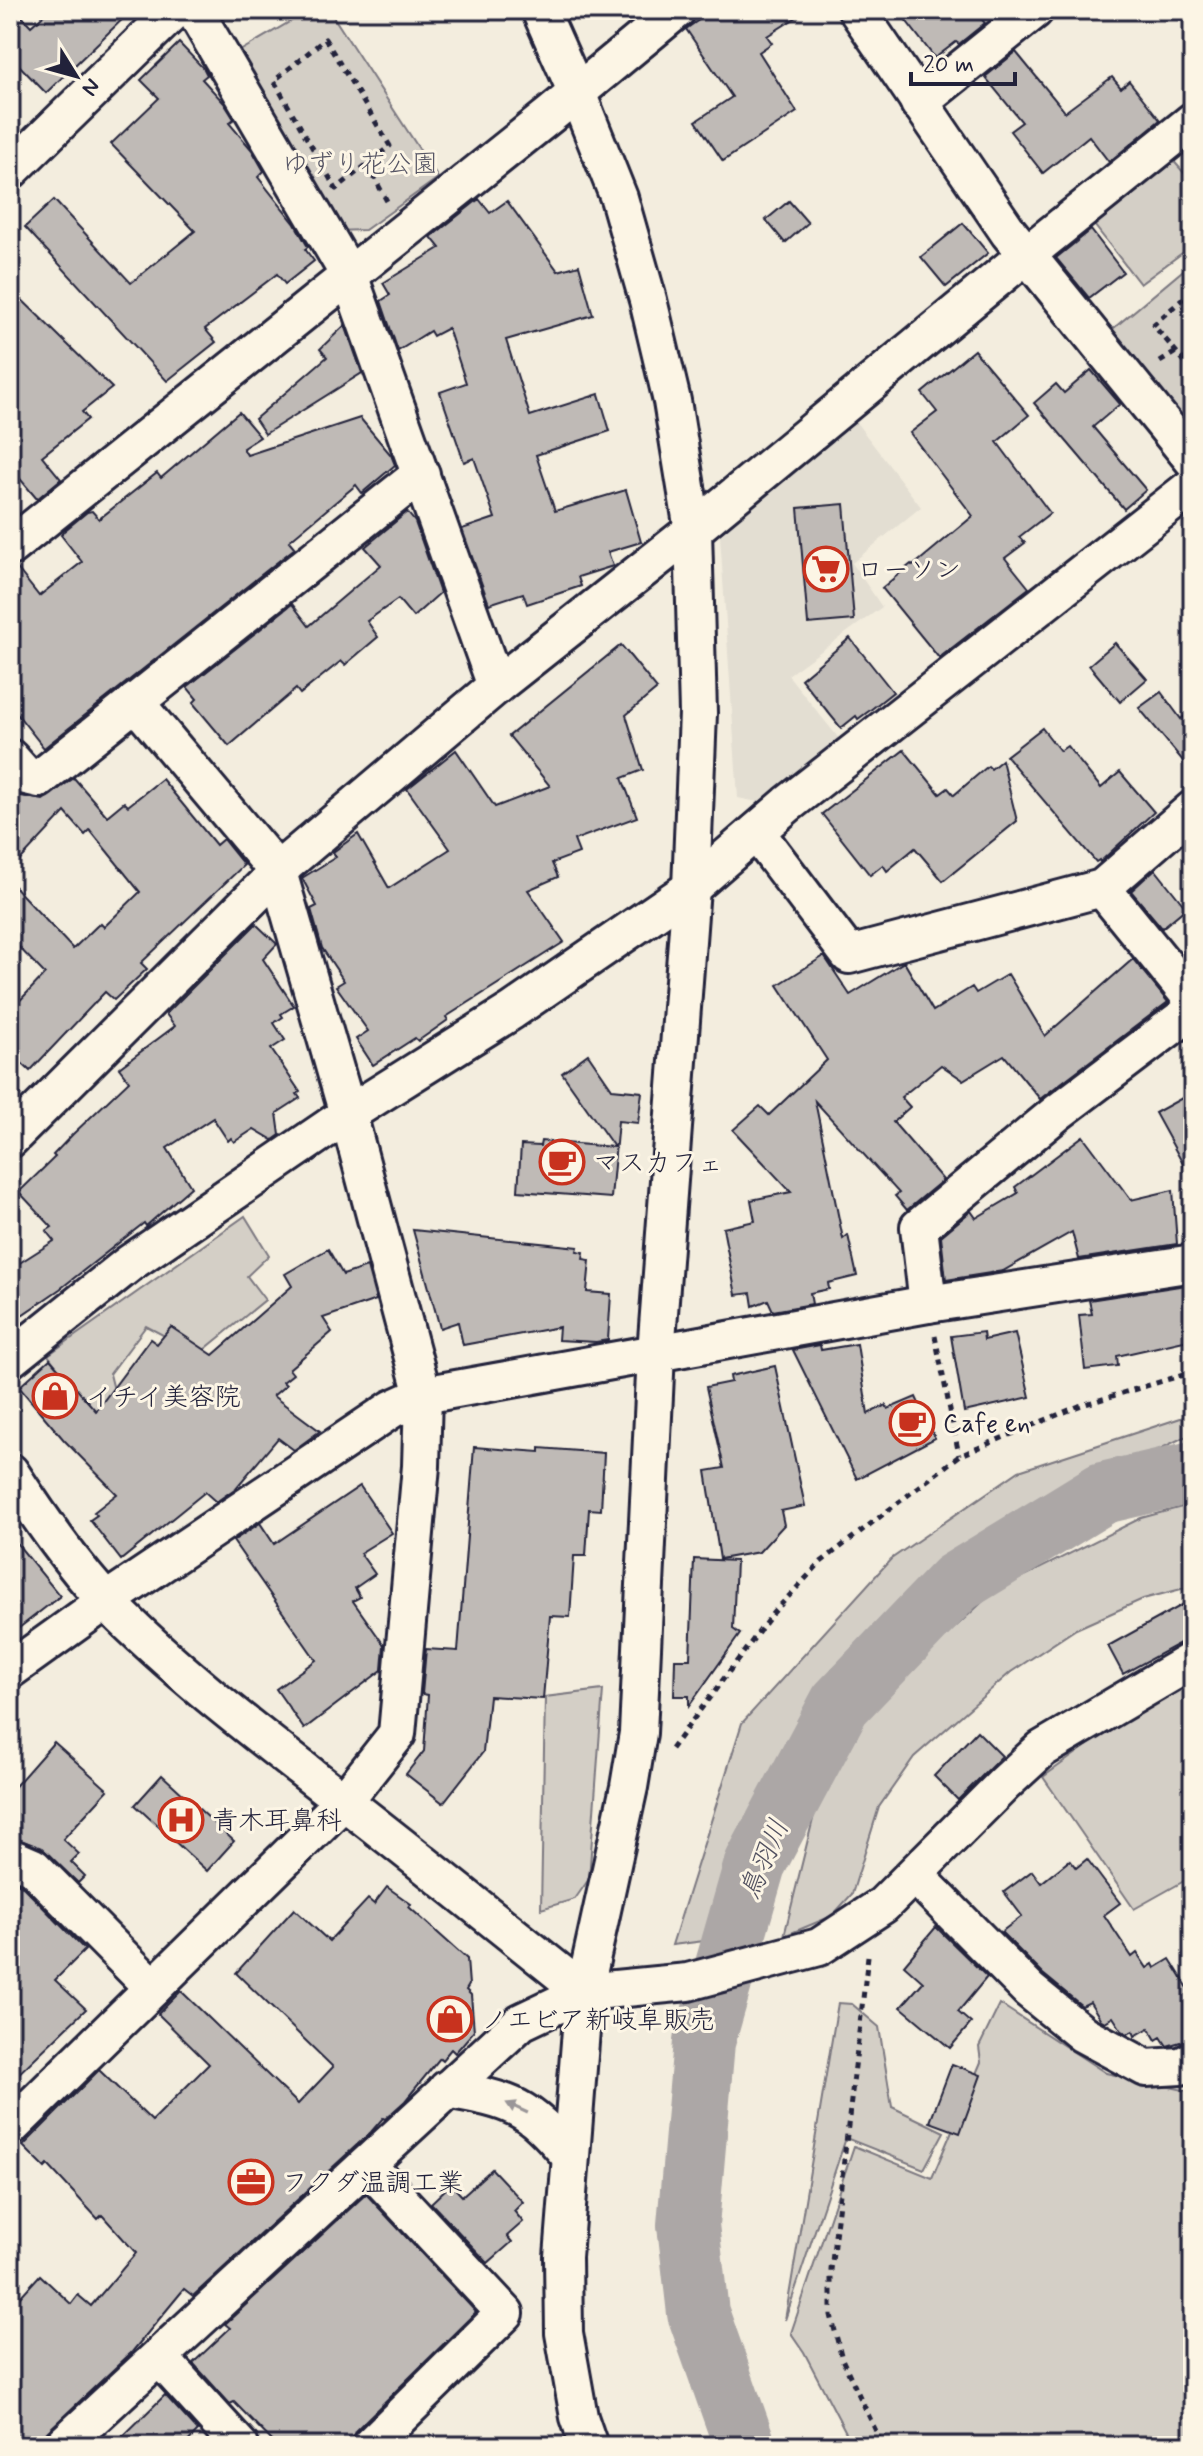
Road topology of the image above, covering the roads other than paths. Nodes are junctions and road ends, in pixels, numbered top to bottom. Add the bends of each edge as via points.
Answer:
1 (175, 10) edge
2 (194, 10) edge
3 (540, 10) edge
4 (677, 10) edge
5 (857, 10) edge
6 (1035, 10) edge
7 (577, 93) junction
8 (919, 103) junction
9 (1193, 121) edge
10 (10, 171) edge
11 (1026, 255) junction
12 (349, 275) junction
13 (1193, 460) edge
14 (421, 474) junction
15 (1193, 486) edge
16 (693, 530) junction
17 (10, 547) edge
18 (496, 686) junction
19 (135, 702) junction
20 (10, 758) edge
21 (1193, 809) edge
22 (756, 832) junction
23 (278, 872) junction
24 (691, 888) junction
25 (1102, 888) junction
26 (1193, 1000) edge
27 (1193, 1010) edge
28 (348, 1114) junction
29 (10, 1139) edge
30 (1193, 1263) edge
31 (928, 1304) junction
32 (656, 1353) junction
33 (10, 1359) edge
34 (423, 1395) junction
35 (10, 1472) edge
36 (106, 1601) junction
37 (1193, 1660) edge
38 (10, 1670) edge
39 (344, 1801) junction
40 (10, 1857) edge
41 (915, 1875) junction
42 (153, 1988) junction
43 (584, 1992) junction
44 (1193, 2060) edge
45 (447, 2089) junction
46 (10, 2128) edge
47 (570, 2156) junction
48 (367, 2165) junction
49 (159, 2357) junction
50 (62, 2446) edge
51 (240, 2446) edge
52 (370, 2446) edge
53 (589, 2446) edge

1 - 10 street
2 - 12 street
3 - 7 street
4 - 7 street
5 - 8 street
6 - 8 street
7 - 12 street
7 - 16 street via 619,198 648,300 672,401
8 - 11 street
9 - 11 street
11 - 13 street
11 - 16 street
12 - 14 street
12 - 17 street
14 - 18 street
14 - 19 street
15 - 22 street
16 - 18 street
16 - 24 street via 698,713
18 - 23 street
19 - 20 street via 39,779 26,776
19 - 23 street
21 - 25 street
22 - 24 street
22 - 25 street via 849,955
23 - 28 street
23 - 29 street
24 - 28 street via 512,1011
24 - 32 street
25 - 26 street
27 - 31 street via 919,1227
28 - 33 street via 130,1263
28 - 34 street
30 - 31 street
31 - 32 street
32 - 34 street
32 - 43 street via 638,1733
34 - 36 street via 392,1409
34 - 39 street via 397,1734
35 - 36 street
36 - 38 street
36 - 39 street via 266,1743
37 - 41 street via 1042,1749
39 - 42 street
39 - 43 street
40 - 42 street via 33,1867
41 - 43 street via 883,1905 819,1947 688,1982
41 - 44 street via 1029,1990 1083,2034 1146,2068
42 - 46 street
43 - 45 street via 521,2022
43 - 47 street
47 -> 45 street via 524,2109
45 - 48 street
47 - 53 street via 564,2333
48 - 49 street
48 - 52 street via 505,2313
49 - 50 street
49 - 51 street

